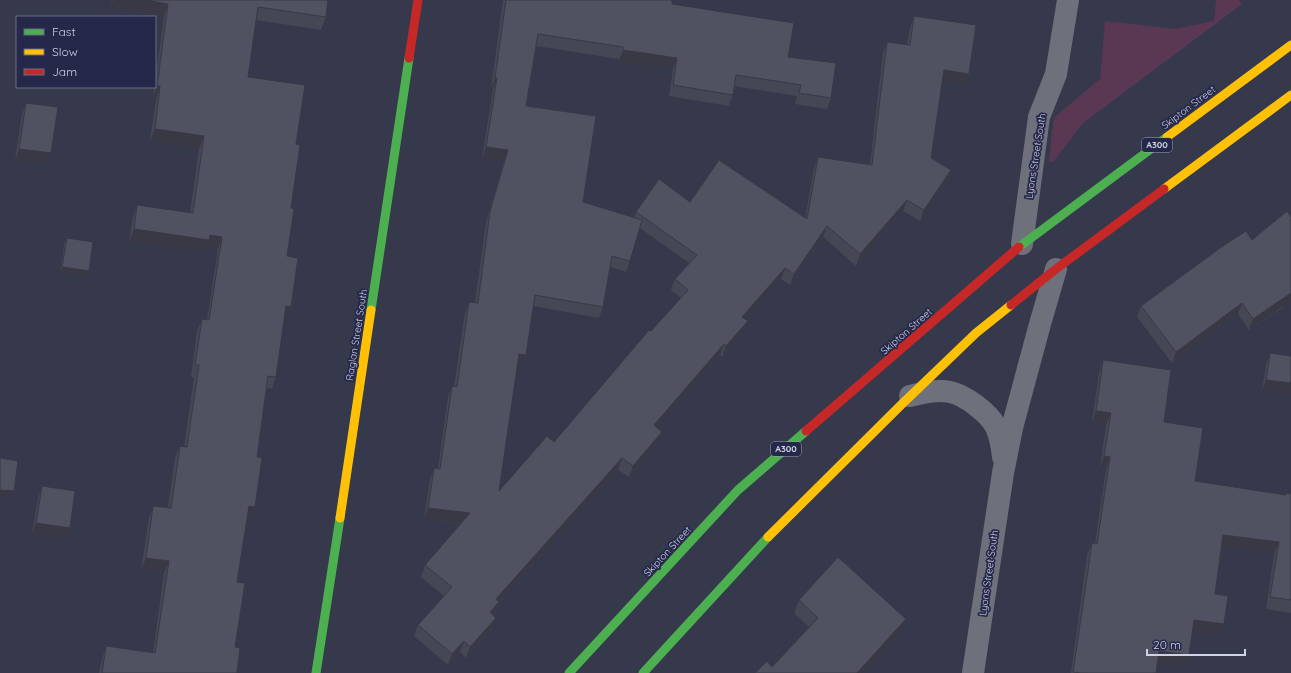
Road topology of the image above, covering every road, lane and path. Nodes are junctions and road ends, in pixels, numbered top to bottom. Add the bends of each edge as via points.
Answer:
1 (418, 0) edge
2 (1068, 0) edge
3 (1291, 45) edge
4 (1291, 96) edge
5 (1022, 244) junction
6 (1056, 269) junction
7 (910, 396) junction
8 (1003, 472) junction
9 (316, 673) edge
10 (569, 673) edge
11 (643, 673) edge
12 (973, 673) edge

1 - 9 main road, Raglan Street South
2 - 5 street, Lyons Street South via 1056,74 1041,110
3 - 5 main road, Skipton Street / A300
4 - 6 main road
5 - 10 main road, Skipton Street / A300 via 738,490
6 - 7 main road via 976,333
6 - 8 street, Lyons Street South via 1012,428
7 - 8 street, Lyons Street South via 949,391 975,404 996,427 1002,450
7 - 11 main road via 769,536
8 - 12 street, Lyons Street South

